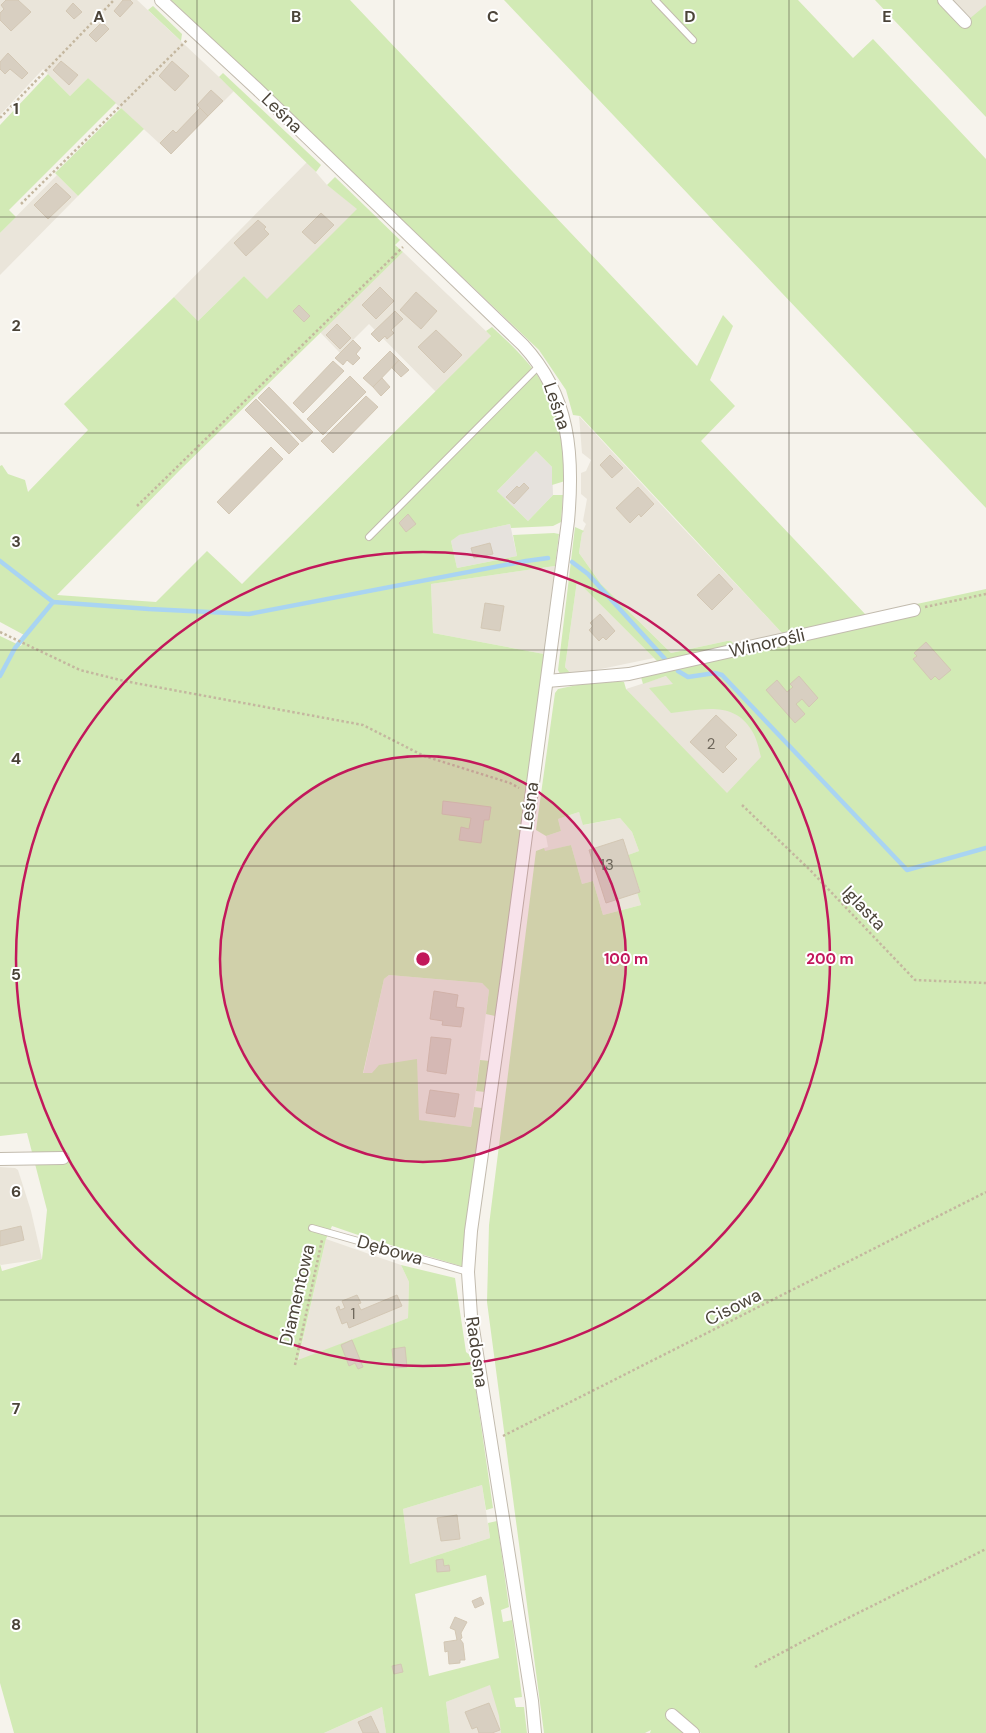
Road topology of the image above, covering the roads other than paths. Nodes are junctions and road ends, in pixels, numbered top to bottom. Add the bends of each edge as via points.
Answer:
1 (161, 0) edge
2 (655, 0) edge
3 (944, 0) edge
4 (965, 22) dead end
5 (693, 40) dead end
6 (540, 365) junction
7 (369, 537) dead end
8 (914, 610) road end
9 (547, 682) junction
10 (508, 970) joint
11 (63, 1158) dead end
12 (0, 1159) edge
13 (312, 1228) dead end
14 (468, 1272) junction
15 (672, 1715) dead end
16 (535, 1733) edge
17 (693, 1733) edge

1 - 6 street, Leśna via 523,345
2 - 5 lane
3 - 4 street
6 - 7 lane
6 - 9 street, Leśna via 564,415 571,464 568,520
8 - 9 street, Winorośli via 629,674
9 - 10 street, Leśna
10 - 14 street, Radosna via 470,1231
11 - 12 street
13 - 14 lane, Dębowa
14 - 16 street, Radosna via 471,1316
15 - 17 street

